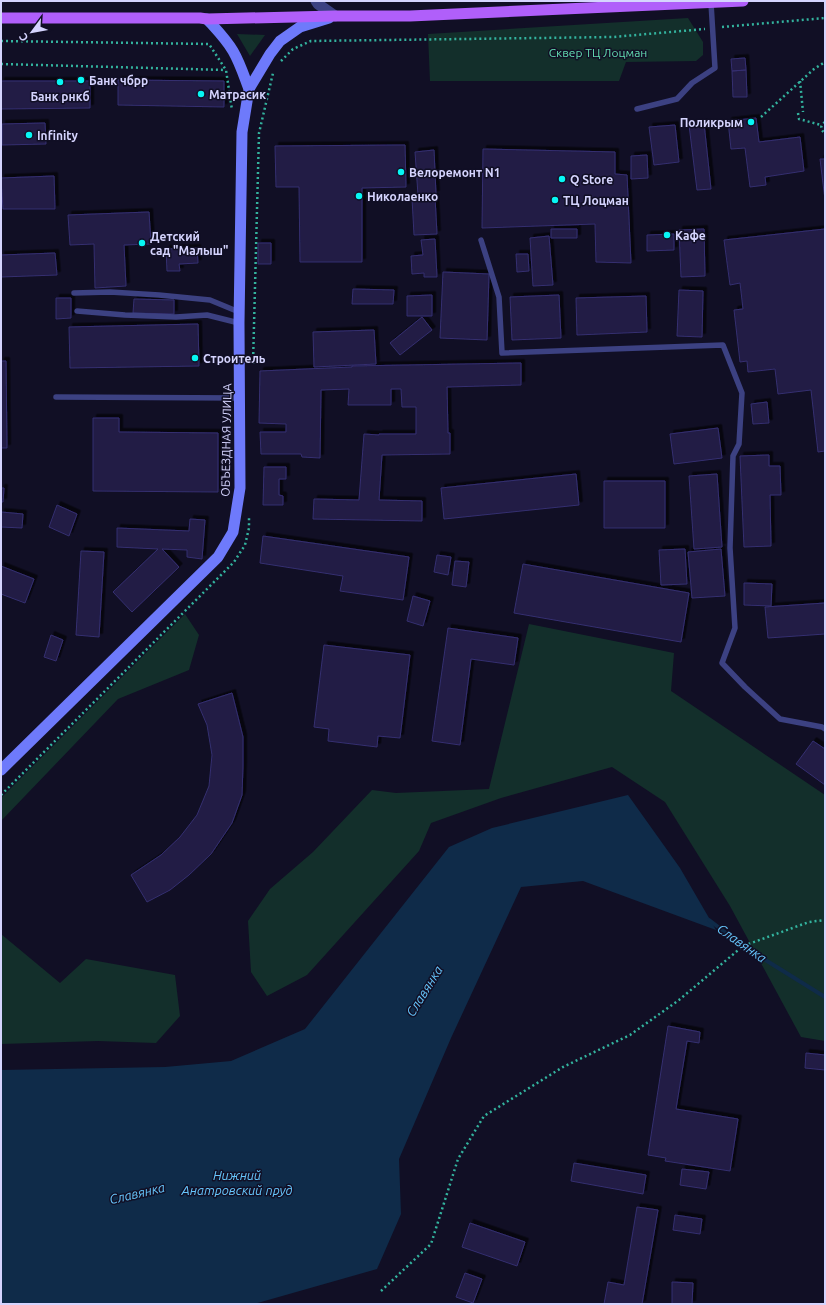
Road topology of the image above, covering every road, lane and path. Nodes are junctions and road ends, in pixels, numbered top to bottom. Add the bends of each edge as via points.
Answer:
1 (316, 1) edge
2 (743, 1) edge
3 (711, 3) junction
4 (335, 16) junction
5 (1, 18) edge
6 (825, 18) edge
7 (208, 19) junction
8 (713, 28) junction
9 (1, 41) edge
10 (825, 62) edge
11 (1, 64) edge
12 (279, 64) dead end
13 (274, 68) dead end
14 (226, 70) junction
15 (800, 81) junction
16 (249, 89) junction
17 (637, 109) dead end
18 (803, 112) dead end
19 (798, 113) dead end
20 (232, 114) dead end
21 (761, 117) dead end
22 (825, 122) edge
23 (821, 125) junction
24 (825, 133) edge
25 (481, 240) dead end
26 (74, 293) dead end
27 (77, 310) dead end
28 (239, 318) junction
29 (253, 367) dead end
30 (56, 397) dead end
31 (240, 398) junction
32 (249, 513) dead end
33 (825, 729) edge
34 (1, 770) edge
35 (1, 795) edge
36 (825, 920) edge
37 (381, 1291) dead end

1 - 4 street
2 - 3 main road
3 - 4 main road via 410,16
3 - 8 lane
4 - 7 main road
4 - 16 main road, ОБЪЕЗДНАЯ УЛИЦА via 300,27 280,41
5 - 7 main road
6 - 8 path
7 - 16 main road, ОБЪЕЗДНАЯ УЛИЦА via 233,51
8 - 12 path via 613,37 311,41 293,49
8 - 17 lane via 715,68 692,83 677,99
9 - 14 path via 208,44
10 - 15 path
11 - 14 path
13 - 29 path via 259,133
14 - 20 path
15 - 18 path
15 - 21 path
16 - 28 main road, ОБЪЕЗДНАЯ УЛИЦА via 242,132
19 - 23 path via 799,119
22 - 23 path
23 - 24 path
25 - 33 lane via 499,297 502,353 723,346 742,393 739,444 733,456 730,548 736,628 722,663 780,719
26 - 28 lane via 110,292 210,300 231,310
27 - 28 lane via 132,316
28 - 31 main road, ОБЪЕЗДНАЯ УЛИЦА
30 - 31 lane
31 - 34 main road, ОБЪЕЗДНАЯ УЛИЦА via 240,488 233,532 218,557
32 - 35 path via 245,545 234,562
36 - 37 path via 809,922 743,946 679,1000 630,1035 564,1067 484,1116 458,1159 431,1244

